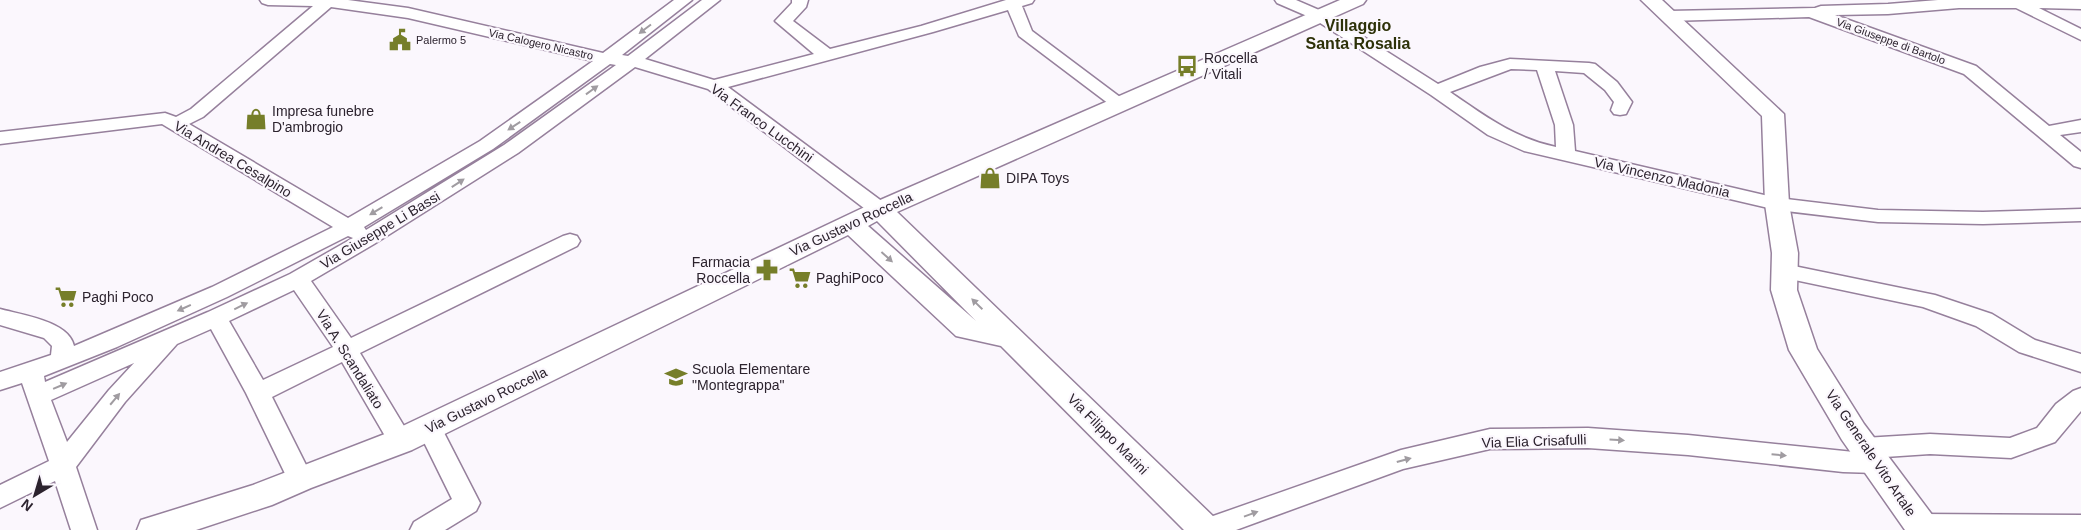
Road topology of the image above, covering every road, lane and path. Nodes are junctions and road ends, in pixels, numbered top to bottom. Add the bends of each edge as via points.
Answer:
1 (268, 0) edge
2 (684, 0) edge
3 (712, 0) edge
4 (800, 0) edge
5 (1284, 0) edge
6 (1356, 0) edge
7 (1652, 0) edge
8 (329, 1) edge
9 (1018, 2) edge
10 (2017, 4) junction
11 (2081, 4) edge
12 (1810, 12) junction
13 (1320, 16) junction
14 (1668, 16) junction
15 (2081, 35) edge
16 (826, 55) junction
17 (606, 59) junction
18 (632, 61) junction
19 (1544, 65) junction
20 (714, 85) junction
21 (1437, 91) junction
22 (1119, 103) junction
23 (1620, 110) dead end
24 (174, 124) junction
25 (2081, 126) edge
26 (2046, 132) junction
27 (0, 138) edge
28 (1566, 156) junction
29 (2081, 162) edge
30 (1777, 204) junction
31 (880, 210) junction
32 (2081, 215) edge
33 (851, 224) junction
34 (349, 228) junction
35 (367, 239) junction
36 (570, 241) dead end
37 (1784, 271) junction
38 (298, 278) junction
39 (0, 317) edge
40 (216, 318) junction
41 (171, 338) junction
42 (1012, 338) junction
43 (347, 350) junction
44 (63, 360) junction
45 (2081, 363) edge
46 (0, 382) edge
47 (34, 384) junction
48 (258, 393) junction
49 (2081, 397) edge
50 (429, 428) junction
51 (401, 441) junction
52 (1870, 456) junction
53 (63, 465) junction
54 (300, 479) junction
55 (0, 497) edge
56 (2081, 526) edge
57 (1922, 528) edge
58 (84, 530) edge
59 (153, 530) edge
60 (423, 530) edge
61 (1205, 530) edge

1 - 8 street, Via Calogero Nicastro
2 -> 17 street, Via Giuseppe Li Bassi
3 - 18 street, Via Giuseppe Li Bassi
4 - 16 street via 800,4 783,21
5 - 13 street, Via Vincenzo Madonia
6 - 13 street, Via Gustavo Roccella
7 - 14 street, Via Generale Vito Artale
8 - 17 street, Via Calogero Nicastro via 408,13
8 - 24 street via 197,113
9 - 16 street
9 - 22 street via 1025,32
10 - 11 street
10 - 12 street via 1959,3
10 - 15 street
12 - 14 street, Via Giuseppe di Bartolo
12 - 26 street, Via Giuseppe di Bartolo via 1970,70
13 - 21 street, Via Vincenzo Madonia
13 - 22 street, Via Gustavo Roccella
14 - 30 street, Via Generale Vito Artale via 1772,114
16 - 20 street
17 - 18 street, Via Calogero Nicastro
17 -> 34 street, Via Giuseppe Li Bassi via 491,141
18 - 20 street, Via Franco Lucchini
35 -> 18 street, Via Giuseppe Li Bassi via 511,149
19 - 21 street via 1510,64
19 - 23 street via 1589,68 1611,86 1623,102
19 - 28 street via 1564,124
20 - 31 street, Via Franco Lucchini
21 - 28 street, Via Vincenzo Madonia via 1495,131 1531,147
22 - 31 street, Via Gustavo Roccella
24 - 27 street, Via Andrea Cesalpino via 165,118
24 - 34 street, Via Andrea Cesalpino
25 - 26 street
26 - 29 street, Via Giuseppe di Bartolo
28 - 30 street, Via Vincenzo Madonia
30 - 32 street, Via Vincenzo Madonia via 1878,216 1984,218
30 - 37 street, Via Generale Vito Artale via 1785,253
31 - 33 street, Via Gustavo Roccella
42 -> 31 street, Via Filippo Marini
33 -> 42 street via 966,329
33 - 50 street, Via Gustavo Roccella
34 - 35 street, Via Andrea Cesalpino
34 -> 44 street, Via Giuseppe Li Bassi via 234,286
35 - 38 street, Via Giuseppe Li Bassi
36 - 43 street
37 - 45 street via 1927,300 1984,320 2027,346
37 - 52 street, Via Generale Vito Artale via 1784,290 1803,350
40 -> 38 street, Via Giuseppe Li Bassi
38 - 43 street, Via A. Scandaliato
39 - 44 street via 52,332 63,344
40 - 41 street, Via Giuseppe Li Bassi
40 - 48 street
47 -> 41 street, Via Giuseppe Li Bassi
53 -> 41 street via 117,396
42 - 61 street, Via Filippo Marini
43 - 48 street
43 - 51 street, Via A. Scandaliato
44 - 47 street, Via Giuseppe Li Bassi
46 - 47 street, Via Giuseppe Li Bassi
47 - 53 street
48 - 54 street
49 - 52 street, Via Elia Crisafulli via 2046,435 2010,448 1930,444
50 - 51 street, Via Gustavo Roccella
50 - 60 street via 467,503
51 - 54 street, Via Gustavo Roccella
52 - 57 street, Via Generale Vito Artale
61 -> 52 street, Via Elia Crisafulli via 1401,460 1490,440 1588,438 1843,462
53 - 55 street
53 - 58 street
54 - 59 street, Via Gustavo Roccella via 261,496
56 - 57 street

